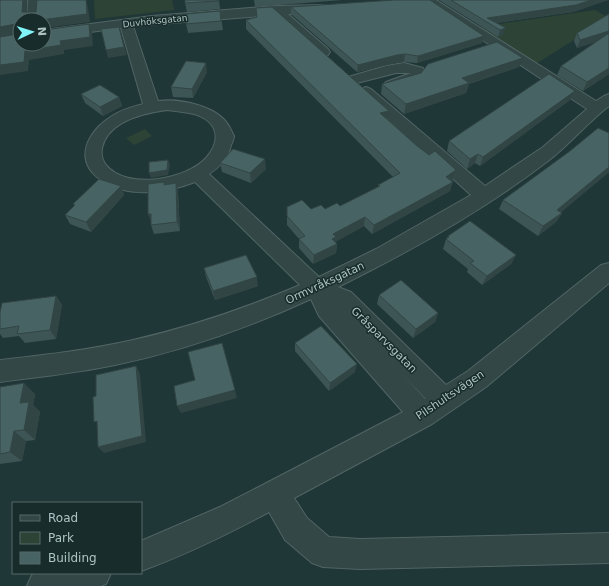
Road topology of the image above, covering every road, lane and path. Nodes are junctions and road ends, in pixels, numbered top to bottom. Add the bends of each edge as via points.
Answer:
1 (34, 0) edge
2 (428, 0) edge
3 (329, 7) edge
4 (276, 10) junction
5 (33, 12) edge
6 (126, 24) junction
7 (52, 33) edge
8 (496, 44) junction
9 (482, 48) edge
10 (431, 65) edge
11 (343, 70) junction
12 (417, 70) junction
13 (366, 92) junction
14 (603, 103) edge
15 (152, 107) junction
16 (198, 174) junction
17 (484, 196) junction
18 (609, 271) edge
19 (317, 288) junction
20 (0, 371) edge
21 (434, 408) junction
22 (275, 494) junction
23 (609, 548) edge
24 (142, 556) edge
25 (91, 574) edge
26 (43, 586) edge

1 - 5 street
2 - 8 street
3 - 4 street, Duvhöksgatan
4 - 6 street, Duvhöksgatan
4 - 11 street
6 - 7 street, Duvhöksgatan
6 - 15 street
8 - 9 street
8 - 14 street
10 - 12 street
11 - 12 street via 400,67
11 - 13 street
12 - 13 street via 418,74 414,78
13 - 17 street
14 - 17 street, Ormvråksgatan via 557,144
15 - 16 street via 182,106 196,109 217,120 223,128 225,141 220,155
15 - 16 street via 127,114 100,134 93,151 98,167 115,180 141,186 170,184
16 - 19 street, Gråsparvsgatan
17 - 19 street, Ormvråksgatan via 374,260
18 - 21 street, Pilshultsvägen via 483,374
19 - 20 street, Ormvråksgatan via 255,314 150,346 86,360
19 - 21 street, Gråsparvsgatan via 327,309
21 - 22 street, Pilshultsvägen
22 - 23 street via 296,529 323,552 360,554
22 - 24 street, Pilshultsvägen via 172,544
25 - 26 street

